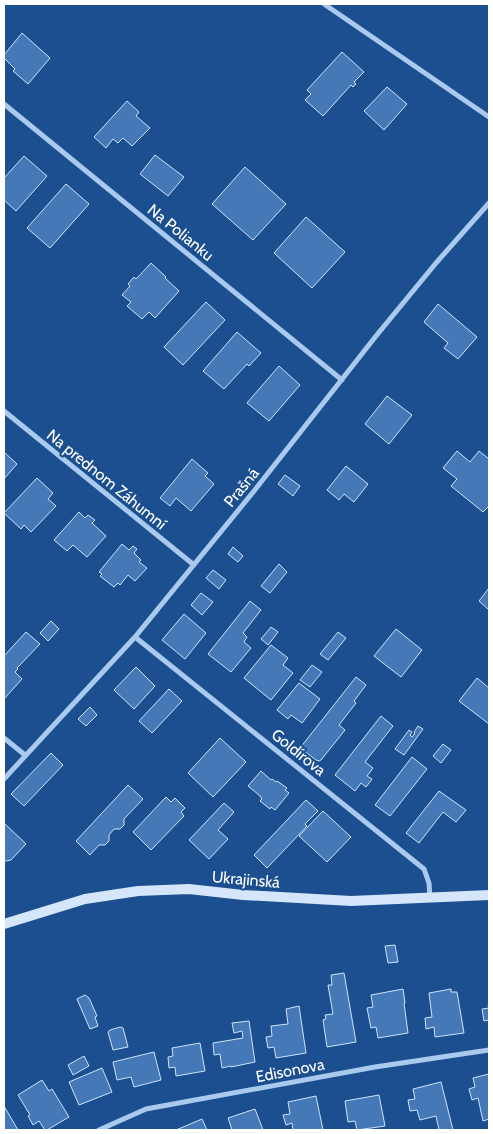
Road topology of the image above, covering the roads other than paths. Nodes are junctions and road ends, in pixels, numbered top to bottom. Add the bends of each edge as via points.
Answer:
1 (324, 4) edge
2 (4, 104) edge
3 (489, 117) edge
4 (489, 203) edge
5 (342, 380) junction
6 (4, 411) edge
7 (194, 565) junction
8 (135, 636) junction
9 (4, 738) edge
10 (25, 755) junction
11 (4, 779) edge
12 (489, 895) edge
13 (430, 898) junction
14 (4, 924) edge
15 (489, 1050) edge
16 (99, 1130) edge

1 - 3 street
2 - 5 street, Na Polianku
4 - 5 street, Prašná via 436,262
5 - 7 street, Prašná
6 - 7 street, Na prednom Záhumní
7 - 8 street, Prašná
8 - 10 street, Prašná
8 - 13 street, Goldírova via 424,869
9 - 10 street
10 - 11 street, Prašná
12 - 13 main road, Ukrajinská
13 - 14 main road, Ukrajinská via 351,901 189,889 138,891 85,899
15 - 16 street, Edisonova via 375,1067 146,1109

